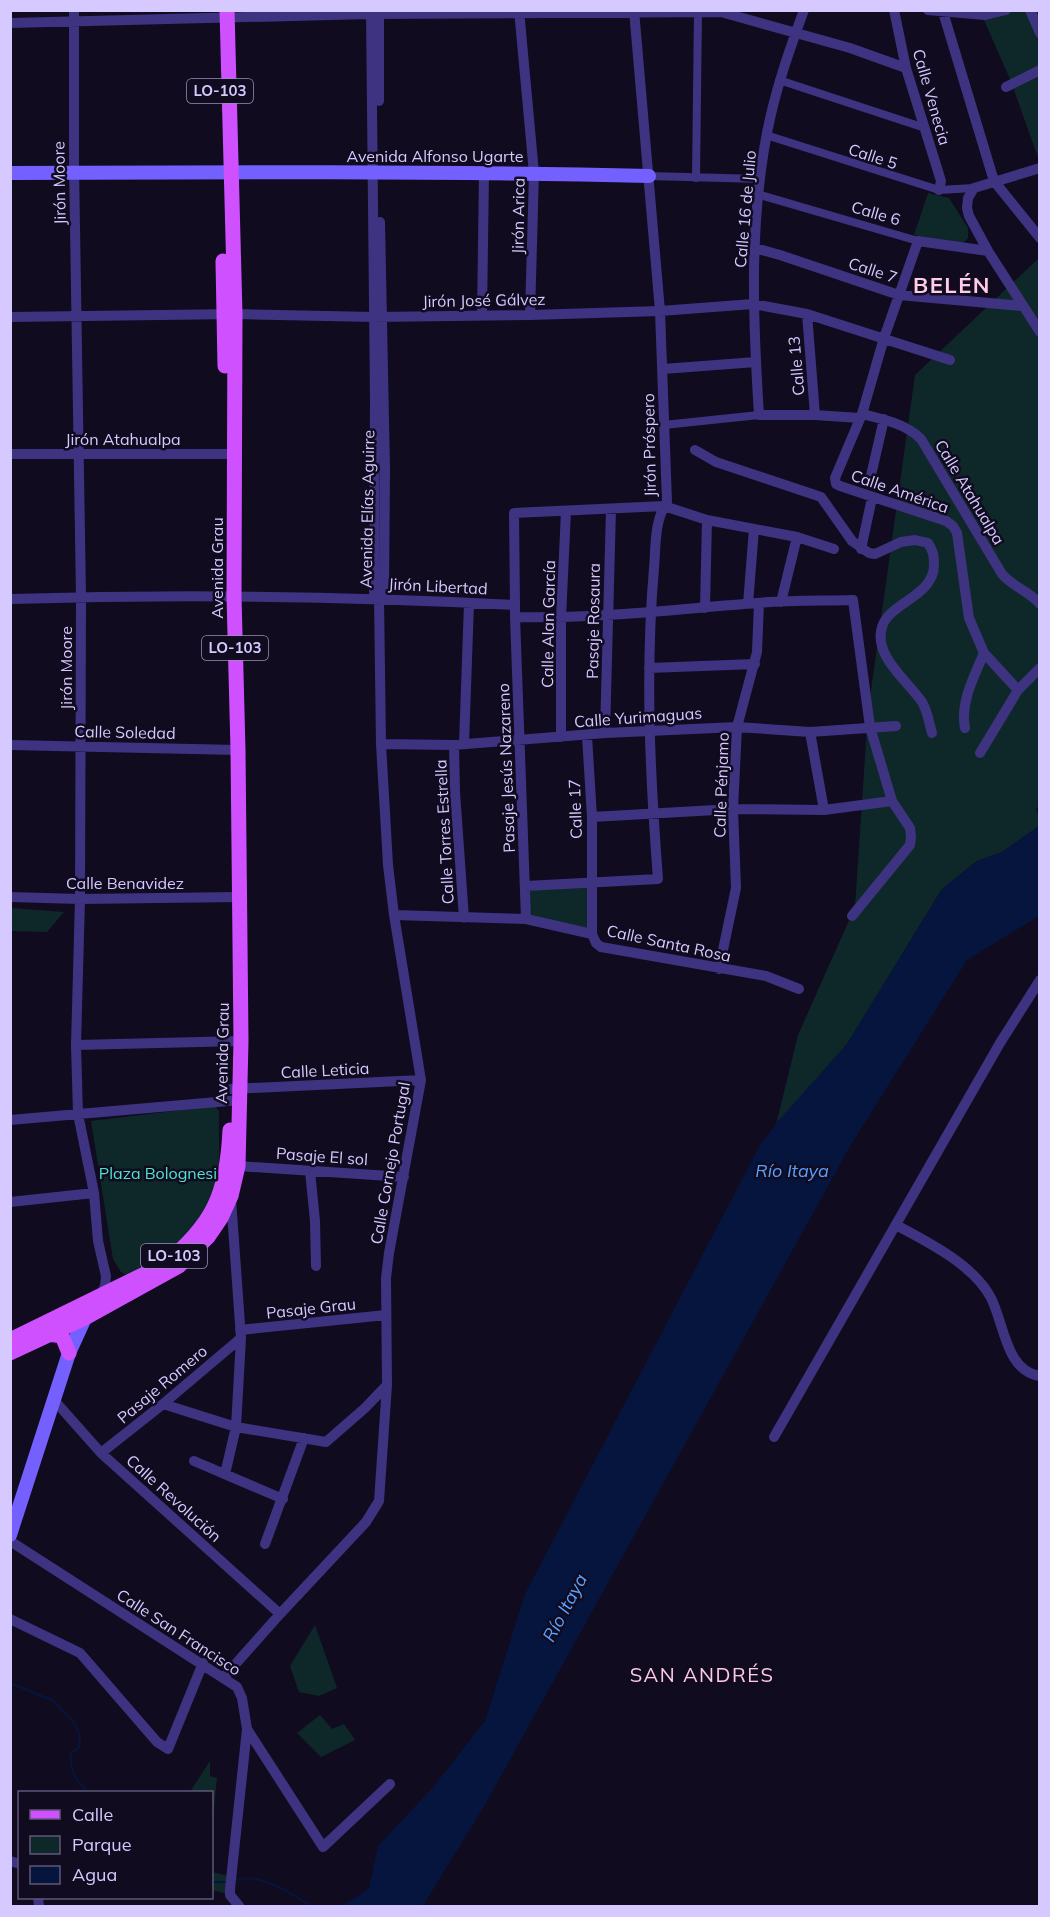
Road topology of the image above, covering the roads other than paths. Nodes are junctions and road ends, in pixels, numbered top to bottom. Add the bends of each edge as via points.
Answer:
1 (804, 10) edge
2 (894, 10) edge
3 (928, 10) edge
4 (1006, 10) edge
5 (1030, 10) edge
6 (698, 11) edge
7 (375, 12) edge
8 (519, 12) edge
9 (634, 12) edge
10 (943, 12) junction
11 (223, 14) edge
12 (74, 16) edge
13 (10, 23) edge
14 (796, 32) junction
15 (1040, 33) edge
16 (906, 68) junction
17 (1040, 70) edge
18 (779, 80) junction
19 (1006, 87) dead end
20 (925, 128) junction
21 (766, 135) junction
22 (10, 165) edge
23 (1040, 168) edge
24 (74, 169) junction
25 (226, 171) junction
26 (10, 173) edge
27 (375, 173) junction
28 (484, 173) junction
29 (534, 173) junction
30 (649, 176) junction
31 (696, 178) junction
32 (760, 179) junction
33 (994, 181) junction
34 (974, 188) junction
35 (939, 190) junction
36 (757, 194) junction
37 (1040, 238) edge
38 (918, 241) junction
39 (755, 249) junction
40 (988, 251) junction
41 (899, 295) junction
42 (753, 304) junction
43 (1022, 306) junction
44 (660, 311) junction
45 (482, 314) junction
46 (807, 314) junction
47 (229, 315) junction
48 (530, 315) junction
49 (77, 316) junction
50 (10, 317) edge
51 (379, 317) junction
52 (1040, 332) edge
53 (884, 338) junction
54 (950, 360) dead end
55 (756, 362) junction
56 (663, 369) junction
57 (759, 415) junction
58 (815, 415) junction
59 (861, 416) junction
60 (884, 419) junction
61 (664, 425) junction
62 (694, 450) dead end
63 (231, 453) junction
64 (10, 454) edge
65 (78, 455) junction
66 (869, 484) dead end
67 (872, 498) junction
68 (664, 506) junction
69 (611, 509) junction
70 (566, 511) junction
71 (707, 520) junction
72 (754, 529) junction
73 (797, 537) junction
74 (834, 549) dead end
75 (861, 549) junction
76 (229, 596) junction
77 (81, 597) junction
78 (379, 598) junction
79 (10, 599) edge
80 (1038, 600) edge
81 (781, 602) junction
82 (470, 603) junction
83 (753, 603) junction
84 (705, 608) junction
85 (515, 611) junction
86 (651, 611) junction
87 (609, 615) junction
88 (561, 618) junction
89 (984, 653) junction
90 (755, 664) junction
91 (649, 668) junction
92 (1040, 668) edge
93 (1018, 690) junction
94 (896, 726) dead end
95 (737, 727) junction
96 (870, 727) junction
97 (964, 728) dead end
98 (649, 731) junction
99 (810, 732) junction
100 (605, 733) junction
101 (932, 733) dead end
102 (587, 736) junction
103 (561, 737) junction
104 (518, 741) junction
105 (381, 744) junction
106 (459, 744) junction
107 (10, 745) edge
108 (81, 746) junction
109 (233, 750) junction
110 (981, 753) dead end
111 (892, 801) junction
112 (733, 809) junction
113 (824, 810) junction
114 (653, 814) junction
115 (592, 817) junction
116 (592, 882) junction
117 (526, 886) junction
118 (10, 897) edge
119 (235, 897) junction
120 (80, 899) junction
121 (394, 915) junction
122 (852, 916) dead end
123 (464, 918) junction
124 (526, 919) junction
125 (592, 934) junction
126 (720, 969) junction
127 (1040, 980) edge
128 (799, 989) dead end
129 (236, 1041) junction
130 (76, 1046) junction
131 (421, 1080) junction
132 (235, 1095) junction
133 (78, 1114) junction
134 (10, 1120) edge
135 (238, 1166) junction
136 (310, 1170) junction
137 (404, 1177) junction
138 (94, 1193) junction
139 (231, 1196) junction
140 (10, 1202) edge
141 (896, 1225) junction
142 (316, 1266) dead end
143 (100, 1297) junction
144 (386, 1315) junction
145 (85, 1318) junction
146 (49, 1334) junction
147 (240, 1334) junction
148 (10, 1340) edge
149 (10, 1353) edge
150 (69, 1353) junction
151 (1040, 1376) edge
152 (387, 1385) junction
153 (54, 1400) junction
154 (163, 1404) junction
155 (236, 1427) junction
156 (774, 1437) dead end
157 (304, 1438) junction
158 (101, 1453) junction
159 (194, 1461) dead end
160 (225, 1474) junction
161 (283, 1499) junction
162 (10, 1535) edge
163 (10, 1541) edge
164 (265, 1544) dead end
165 (280, 1614) junction
166 (10, 1619) edge
167 (202, 1663) junction
168 (224, 1677) junction
169 (247, 1729) junction
170 (390, 1784) dead end
171 (239, 1906) edge

1 - 14 street, Calle 16 de Julio
2 - 16 street, Calle Venecia
3 - 10 street
4 - 10 street via 995,15
5 - 15 street
6 - 9 street
6 - 14 street via 721,12
6 - 31 street
7 - 8 street
7 - 11 street
7 - 27 street, Avenida Elías Aguirre
8 - 9 street
8 - 29 street, Jirón Arica
9 - 30 street, Jirón Próspero
10 - 33 street
11 - 12 street
11 - 25 main road, Avenida Grau / LO-103
12 - 13 street
12 - 24 street, Jirón Moore
14 - 16 street
14 - 18 street, Calle 16 de Julio
16 - 20 street, Calle Venecia
17 - 19 street
18 - 20 street
18 - 21 street, Calle 16 de Julio
20 - 35 street, Calle Venecia via 941,181
21 - 32 street, Calle 16 de Julio
21 - 35 street, Calle 5
22 - 24 main road, Avenida Alfonso Ugarte
23 - 33 street
24 - 25 main road, Avenida Alfonso Ugarte via 201,164
24 - 26 main road, Avenida Alfonso Ugarte
24 - 49 street, Jirón Moore
25 - 27 main road, Avenida Alfonso Ugarte
25 - 47 main road, Avenida Grau / LO-103
27 - 28 main road, Avenida Alfonso Ugarte
27 - 51 street, Avenida Elías Aguirre
28 - 29 main road, Avenida Alfonso Ugarte
28 - 45 street
29 - 30 main road, Avenida Alfonso Ugarte
29 - 48 street, Jirón Arica
30 - 31 street
30 - 44 street, Jirón Próspero
31 - 32 street
32 - 36 street, Calle 16 de Julio
33 - 34 street
33 - 37 street
34 - 35 street, Calle 5
34 - 40 street via 967,208
36 - 38 street, Calle 6
36 - 39 street, Calle 16 de Julio
38 - 40 street, Calle 6
38 - 41 street
39 - 41 street, Calle 7
39 - 42 street, Calle 16 de Julio
40 - 43 street
41 - 43 street, Calle 7
41 - 53 street
42 - 44 street, Jirón José Gálvez
42 - 46 street, Jirón José Gálvez
42 - 55 street, Calle 16 de Julio
43 - 52 street
44 - 48 street, Jirón José Gálvez
44 - 56 street, Jirón Próspero
45 - 48 street, Jirón José Gálvez
45 - 51 street, Jirón José Gálvez
46 - 53 street, Jirón José Gálvez
46 - 58 street, Calle 13
47 - 49 street, Jirón José Gálvez
47 - 51 street, Jirón José Gálvez
47 - 63 main road, Avenida Grau / LO-103
49 - 50 street, Jirón José Gálvez
49 - 65 street, Jirón Moore
51 - 78 street, Avenida Elías Aguirre via 380,448 374,592
53 - 54 street, Jirón José Gálvez
53 - 59 street
55 - 56 street
55 - 57 street, Calle 16 de Julio
56 - 61 street, Jirón Próspero
57 - 58 street, Calle Atahualpa
57 - 61 street, Calle Atahualpa
58 - 59 street, Calle Atahualpa
59 - 60 street, Calle Atahualpa
59 - 67 street, Calle América via 835,478 836,484
60 - 66 street
60 - 80 street, Calle Atahualpa via 913,431 921,439 1002,574
61 - 68 street, Jirón Próspero
62 - 75 street via 716,462 821,497
63 - 65 street, Jirón Atahualpa
63 - 76 main road, Avenida Grau / LO-103
64 - 65 street, Jirón Atahualpa
65 - 77 street, Jirón Moore
67 - 75 street
67 - 89 street, Calle América via 953,526 969,618
68 - 69 street
68 - 71 street
68 - 86 street, Jirón Próspero via 659,517
69 - 70 street
69 - 87 street, Pasaje Rosaura
70 - 85 street, Pasaje Jesús Nazareno via 514,513
70 - 88 street, Calle Alan García
71 - 72 street
71 - 84 street
72 - 73 street
72 - 83 street, Calle Pénjamo
73 - 74 street
73 - 81 street
75 - 101 street via 875,554 915,540 928,543 934,552 934,571 928,584 882,626 881,639 886,658 922,702
76 - 77 street, Jirón Libertad
76 - 78 street, Jirón Libertad
76 - 109 main road, Avenida Grau / LO-103
77 - 79 street, Jirón Libertad
77 - 108 street, Jirón Moore
78 - 82 street, Jirón Libertad
78 - 105 street, Calle Cornejo Portugal
81 - 83 street, Jirón Libertad
81 - 96 street, Jirón Libertad via 853,600
82 - 85 street, Jirón Libertad
82 - 106 street, Calle Torres Estrella
83 - 84 street, Jirón Libertad
83 - 90 street, Calle Pénjamo
84 - 86 street, Jirón Libertad
85 - 88 street, Jirón Libertad
85 - 104 street, Pasaje Jesús Nazareno
86 - 87 street, Jirón Libertad
86 - 91 street, Jirón Próspero
87 - 88 street, Jirón Libertad
87 - 100 street, Pasaje Rosaura
88 - 103 street, Calle Alan García
89 - 93 street, Calle América
89 - 97 street via 967,695 962,716
90 - 91 street
90 - 95 street, Calle Pénjamo
91 - 98 street, Jirón Próspero
92 - 93 street
93 - 110 street
94 - 96 street, Calle Yurimaguas
95 - 98 street, Calle Yurimaguas
95 - 99 street, Calle Yurimaguas
95 - 112 street, Calle Pénjamo
96 - 99 street, Calle Yurimaguas
96 - 111 street
98 - 100 street, Calle Yurimaguas
98 - 114 street, Jirón Próspero
99 - 113 street
100 - 102 street, Calle Yurimaguas
102 - 103 street, Calle Yurimaguas
102 - 115 street, Calle 17
103 - 104 street, Calle Yurimaguas
104 - 106 street, Calle Yurimaguas
104 - 117 street, Pasaje Jesús Nazareno
105 - 106 street, Calle Yurimaguas
105 - 121 street, Calle Cornejo Portugal
106 - 123 street, Calle Torres Estrella via 455,792
107 - 108 street, Calle Soledad
108 - 109 street, Calle Soledad
108 - 120 street, Jirón Moore
109 - 119 main road, Avenida Grau / LO-103
111 - 113 street
111 - 122 street via 910,828 910,845
112 - 113 street
112 - 114 street
112 - 126 street, Calle Pénjamo via 736,888
114 - 115 street
114 - 116 street, Jirón Próspero via 658,879
115 - 116 street, Calle 17
116 - 117 street
116 - 125 street, Calle 17
117 - 124 street, Pasaje Jesús Nazareno
118 - 120 street, Calle Benavidez
119 - 120 street, Calle Benavidez
119 - 129 main road, Avenida Grau / LO-103
120 - 130 street, Jirón Moore
121 - 123 street, Calle Santa Rosa
121 - 131 street, Calle Cornejo Portugal
123 - 124 street, Calle Santa Rosa
124 - 125 street, Calle Santa Rosa
125 - 126 street, Calle Santa Rosa via 602,947
126 - 128 street, Calle Santa Rosa via 766,976
127 - 141 street
129 - 130 street
129 - 132 main road, Avenida Grau / LO-103
130 - 133 street, Jirón Moore
131 - 132 street, Calle Leticia
131 - 137 street, Calle Cornejo Portugal
132 - 133 street, Calle Leticia
132 - 135 main road, Avenida Grau / LO-103
132 - 143 main road, LO-103 via 224,1184 214,1209 183,1249
133 - 134 street, Calle Leticia
133 - 138 street, Jirón Moore
135 - 136 street, Pasaje El sol
135 - 139 main road, Avenida Grau / LO-103
136 - 137 street, Pasaje El sol
136 - 142 street
137 - 144 street, Calle Cornejo Portugal via 388,1253
138 - 140 street
138 - 143 street, Jirón Moore via 96,1229 106,1276
139 - 145 main road, Avenida Grau / LO-103 via 208,1237 179,1266
139 - 147 street, Avenida Grau
141 - 151 street via 978,1278 999,1315 1010,1351 1028,1375
141 - 156 street
143 - 145 street, Jirón Moore
143 - 148 main road, LO-103
144 - 147 street, Pasaje Grau
144 - 152 street, Calle Cornejo Portugal
145 - 146 main road, LO-103
145 - 150 main road
146 - 149 main road, LO-103
146 - 150 main road via 62,1336
147 - 154 street, Pasaje Romero
147 - 155 street, Avenida Grau
150 - 153 main road
152 - 157 street via 330,1440
152 - 165 street, Calle Cornejo Portugal via 374,1512
153 - 158 street, Calle Revolución
153 - 162 main road
154 - 155 street
154 - 158 street, Pasaje Romero
155 - 157 street
155 - 160 street, Avenida Grau
157 - 161 street
158 - 165 street, Calle Revolución
159 - 160 street
160 - 161 street
161 - 164 street
163 - 167 street, Calle San Francisco
165 - 168 street, Calle Cornejo Portugal
166 - 167 street via 80,1653 157,1742 168,1749
167 - 168 street, Calle San Francisco
168 - 169 street, Calle San Francisco via 237,1687 242,1698
169 - 170 street, Calle San Francisco via 323,1847
169 - 171 street via 230,1889

